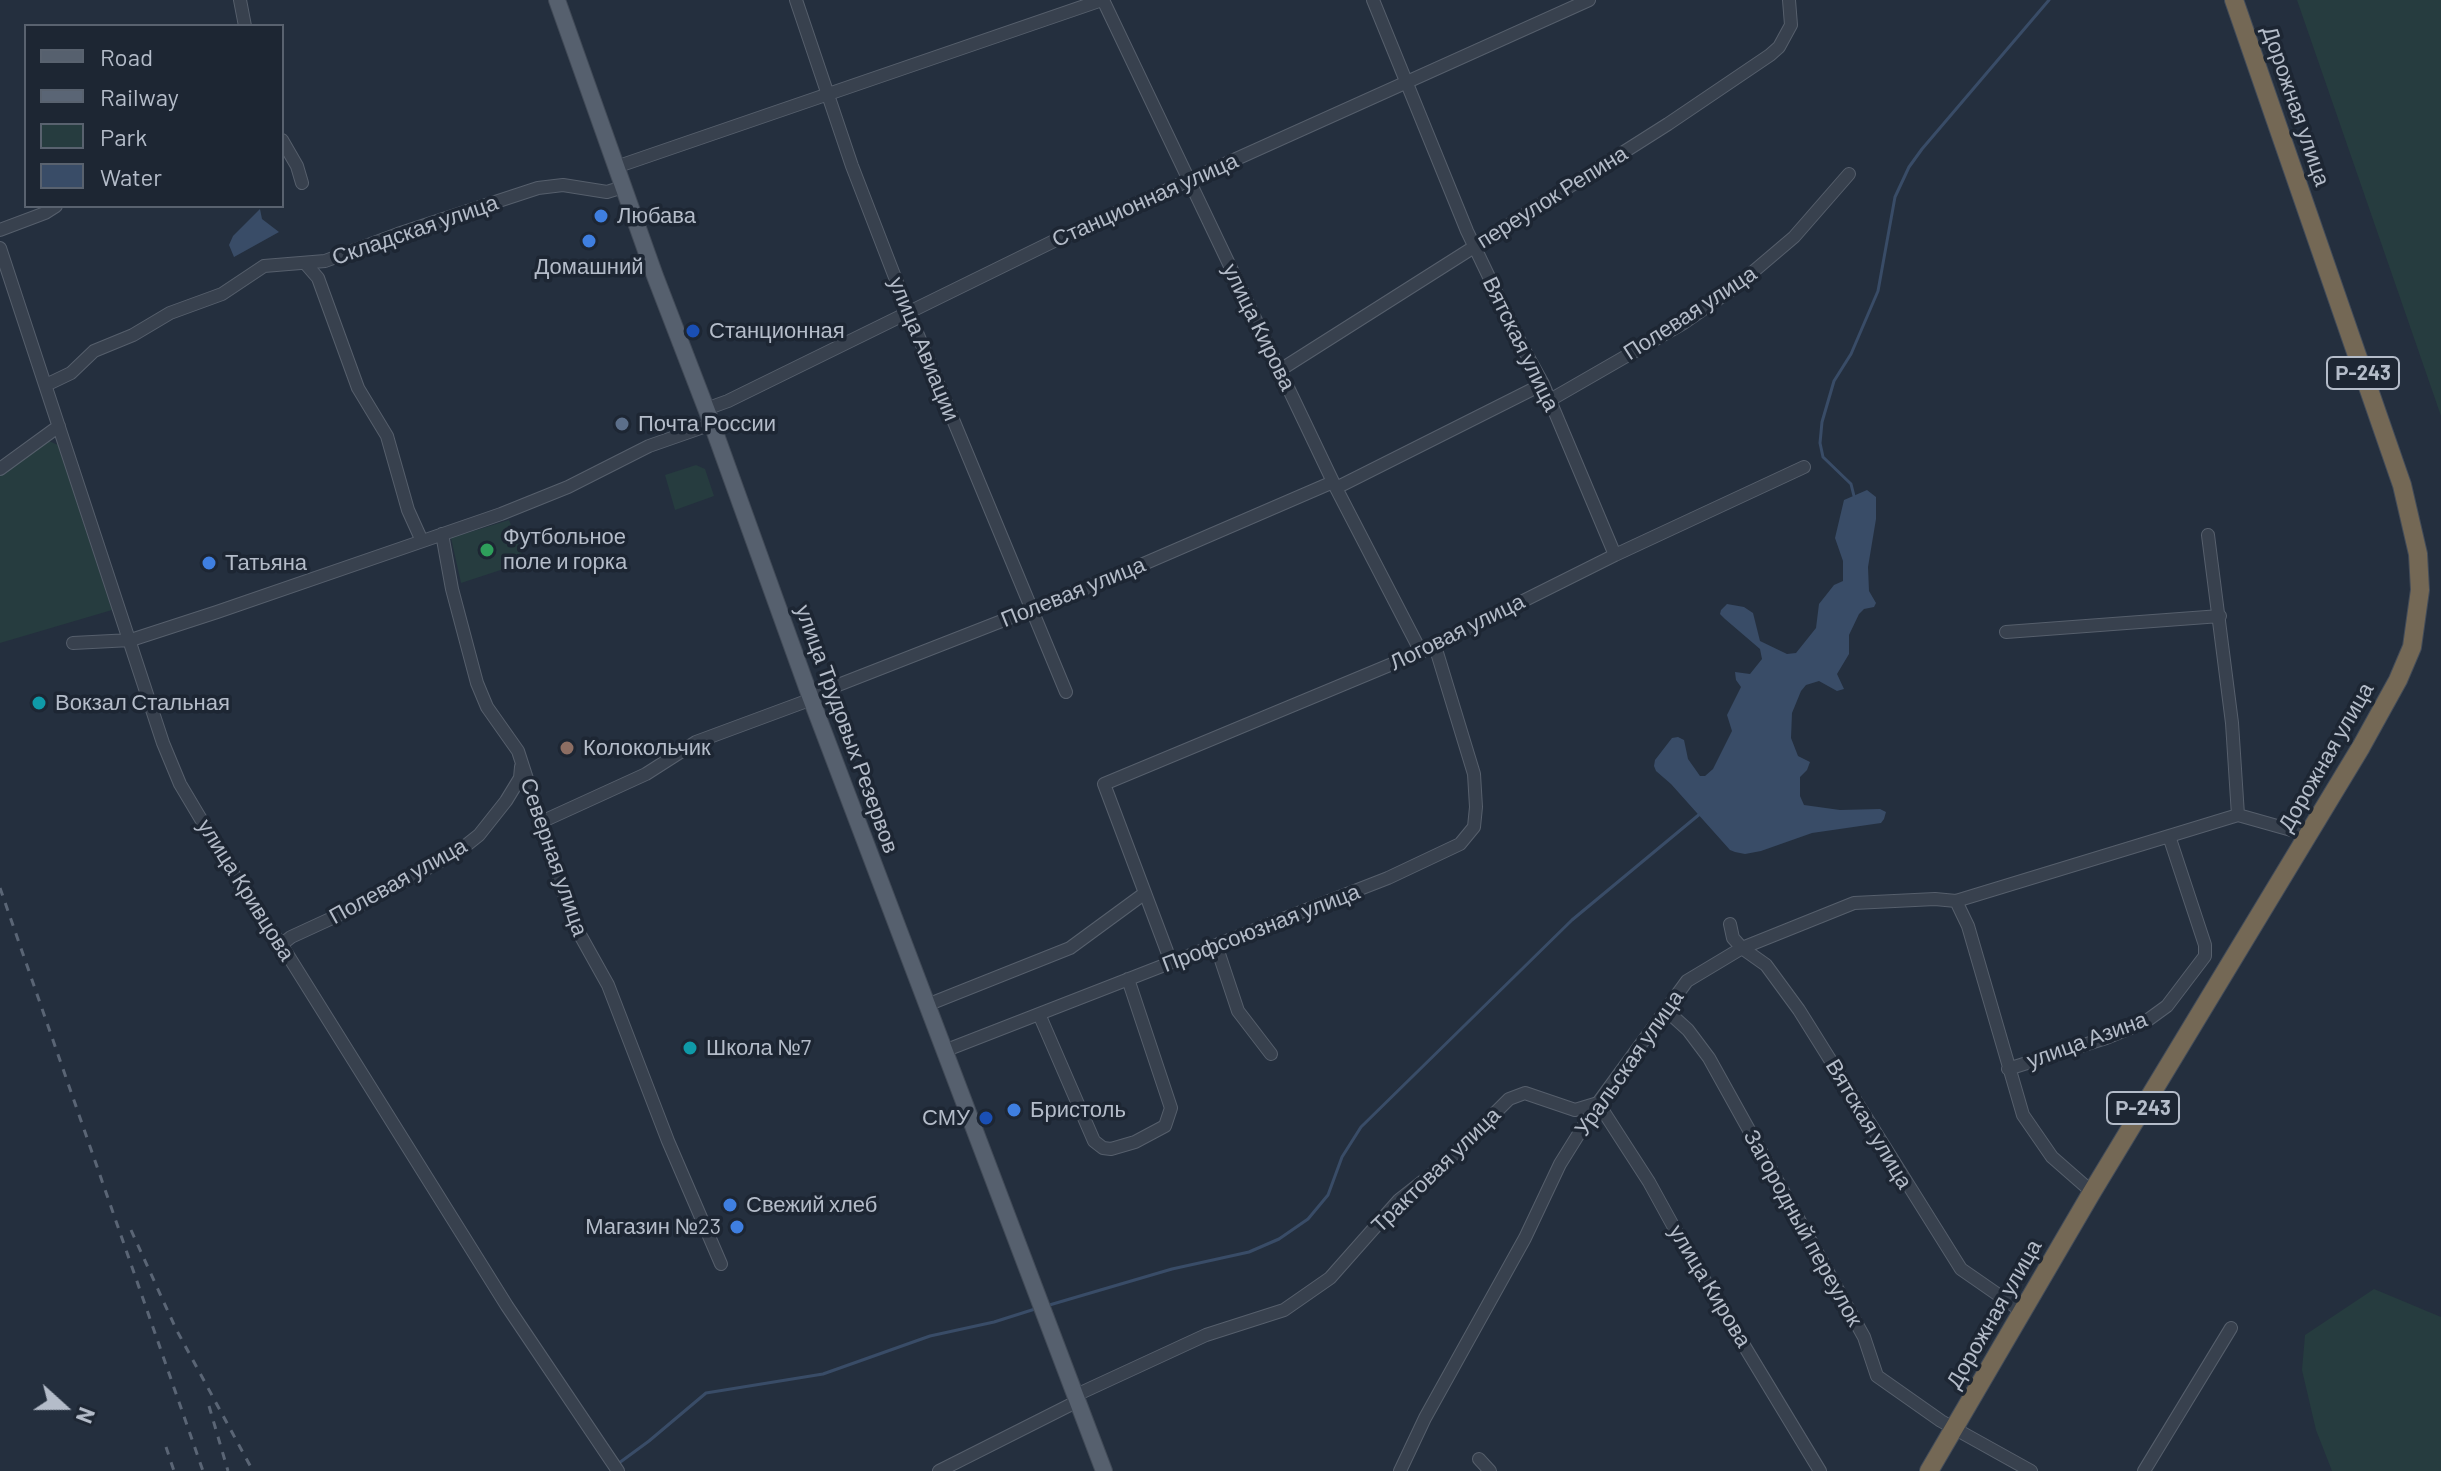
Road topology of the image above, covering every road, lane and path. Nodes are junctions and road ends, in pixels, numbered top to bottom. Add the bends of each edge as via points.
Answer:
1 (557, 0) edge
2 (796, 0) edge
3 (1102, 0) edge
4 (1373, 0) edge
5 (1589, 0) edge
6 (1789, 0) edge
7 (2234, 0) edge
8 (239, 3) edge
9 (244, 24) edge
10 (1407, 83) junction
11 (829, 93) junction
12 (284, 143) edge
13 (616, 167) junction
14 (1849, 174) dead end
15 (1189, 180) junction
16 (302, 183) dead end
17 (623, 187) junction
18 (53, 208) edge
19 (0, 230) edge
20 (1474, 246) junction
21 (0, 248) edge
22 (305, 263) junction
23 (908, 311) junction
24 (1280, 370) junction
25 (1543, 384) junction
26 (46, 385) junction
27 (1550, 400) junction
28 (709, 416) junction
29 (59, 426) junction
30 (1804, 467) dead end
31 (0, 469) edge
32 (1334, 485) junction
33 (442, 534) junction
34 (2208, 535) dead end
35 (422, 541) junction
36 (1615, 555) junction
37 (1032, 609) junction
38 (2220, 616) junction
39 (2006, 632) dead end
40 (131, 640) junction
41 (73, 643) dead end
42 (1435, 646) junction
43 (1421, 652) junction
44 (1066, 692) dead end
45 (811, 697) junction
46 (520, 760) junction
47 (2238, 815) junction
48 (541, 822) junction
49 (2309, 835) junction
50 (2169, 836) junction
51 (1145, 893) junction
52 (1956, 901) junction
53 (1730, 924) dead end
54 (281, 945) junction
55 (1216, 945) junction
56 (1742, 948) junction
57 (2205, 956) junction
58 (1171, 962) junction
59 (2227, 970) junction
60 (1128, 979) junction
61 (927, 1005) junction
62 (1666, 1010) junction
63 (1039, 1014) junction
64 (944, 1051) junction
65 (1271, 1054) dead end
66 (2008, 1069) junction
67 (1598, 1103) junction
68 (2092, 1192) junction
69 (721, 1264) dead end
70 (2023, 1312) junction
71 (2231, 1328) dead end
72 (1075, 1399) junction
73 (1955, 1428) junction
74 (1479, 1459) dead end
75 (618, 1471) edge
76 (939, 1471) edge
77 (1104, 1471) edge
78 (1400, 1471) edge
79 (1490, 1471) edge
80 (1820, 1471) edge
81 (1929, 1471) edge
82 (2031, 1471) edge
83 (2144, 1471) edge

1 - 13 main road, улица Трудовых Резервов
2 - 11 street, улица Авиации
3 - 11 street
3 - 15 street, улица Кирова
4 - 10 street, Вятская улица
5 - 10 street, Станционная улица
6 - 20 street, переулок Репина via 1791,25 1770,55
7 - 49 highway, Дорожная улица / Р-243 via 2402,485 2418,554 2420,590 2412,647
8 - 9 street
10 - 15 street, Станционная улица
10 - 20 street, Вятская улица
11 - 13 street
11 - 23 street, улица Авиации
12 - 16 street
13 - 17 main road, улица Трудовых Резервов
14 - 27 street, Полевая улица via 1774,257 1734,288
15 - 23 street, Станционная улица
15 - 24 street, улица Кирова
17 - 22 street, Складская улица via 607,192 569,185 538,188 325,261
17 - 28 main road, улица Трудовых Резервов
18 - 19 street
20 - 24 street, переулок Репина
20 - 25 street, Вятская улица
21 - 26 street, улица Кривцова
22 - 26 street, Складская улица via 264,266 222,294 94,351 71,373
22 - 35 street via 318,278 358,388 387,436
23 - 28 street, Станционная улица via 728,401
23 - 37 street, улица Авиации
24 - 32 street, улица Кирова
25 - 27 street, Вятская улица
25 - 32 street, Полевая улица
26 - 29 street, улица Кривцова
27 - 36 street, Вятская улица
28 - 33 street, Станционная улица via 568,487
28 - 45 main road, улица Трудовых Резервов
29 - 31 street
29 - 40 street, улица Кривцова
30 - 36 street, Логовая улица
32 - 37 street, Полевая улица
32 - 43 street, улица Кирова
33 - 35 street, Станционная улица
33 - 46 street, Северная улица via 477,683
34 - 38 street
35 - 40 street, Станционная улица
36 - 42 street, Логовая улица
37 - 44 street, улица Авиации
37 - 45 street, Полевая улица
38 - 39 street
38 - 47 street
40 - 41 street, Станционная улица
40 - 54 street, улица Кривцова via 180,784
42 - 43 street, Логовая улица
42 - 55 street, Профсоюзная улица via 1474,774 1476,807 1470,835 1388,878
43 - 51 street, Логовая улица via 1104,784
45 - 48 street, Полевая улица via 696,742 646,774
45 - 61 main road, улица Трудовых Резервов
46 - 48 street, Северная улица
46 - 54 street, Полевая улица via 515,787 466,846
47 - 49 street
47 - 50 street, Уральская улица
48 - 69 street, Северная улица via 574,924 608,985
49 - 59 highway, Дорожная улица / Р-243
50 - 52 street, Уральская улица
50 - 57 street
51 - 58 street
51 - 61 street via 1070,948
52 - 56 street, Уральская улица via 1854,903
52 - 66 street, улица Азина via 1968,926
53 - 56 street, Вятская улица
54 - 75 street, улица Кривцова via 507,1306
55 - 58 street, Профсоюзная улица
55 - 65 street via 1238,1011
56 - 62 street, Уральская улица via 1687,981
56 - 70 street, Вятская улица via 1766,965 1794,1002 1961,1269
57 - 59 street
57 - 66 street, улица Азина via 2167,1006 2145,1022
58 - 60 street, Профсоюзная улица
59 - 68 highway, Дорожная улица / Р-243
60 - 63 street, Профсоюзная улица
60 - 63 street via 1171,1108 1165,1126 1135,1142 1111,1149 1094,1141
61 - 64 main road, улица Трудовых Резервов
62 - 67 street, Уральская улица
62 - 73 street, Загородный переулок via 1709,1058 1864,1337 1873,1371
63 - 64 street, Профсоюзная улица
64 - 72 main road, улица Трудовых Резервов
66 - 68 street, улица Азина via 2023,1115 2041,1143
67 - 72 street, Трактовая улица via 1575,1110 1525,1093 1509,1099 1441,1167 1390,1208 1330,1278 1284,1310 1206,1335
67 - 78 street, Уральская улица via 1560,1164
67 - 80 street, улица Кирова
68 - 70 highway, Дорожная улица / Р-243
70 - 73 highway, Дорожная улица / Р-243
71 - 83 street
72 - 76 street, Трактовая улица
72 - 77 main road, улица Трудовых Резервов
73 - 81 highway, Дорожная улица / Р-243
73 - 82 street, Загородный переулок
74 - 79 street

